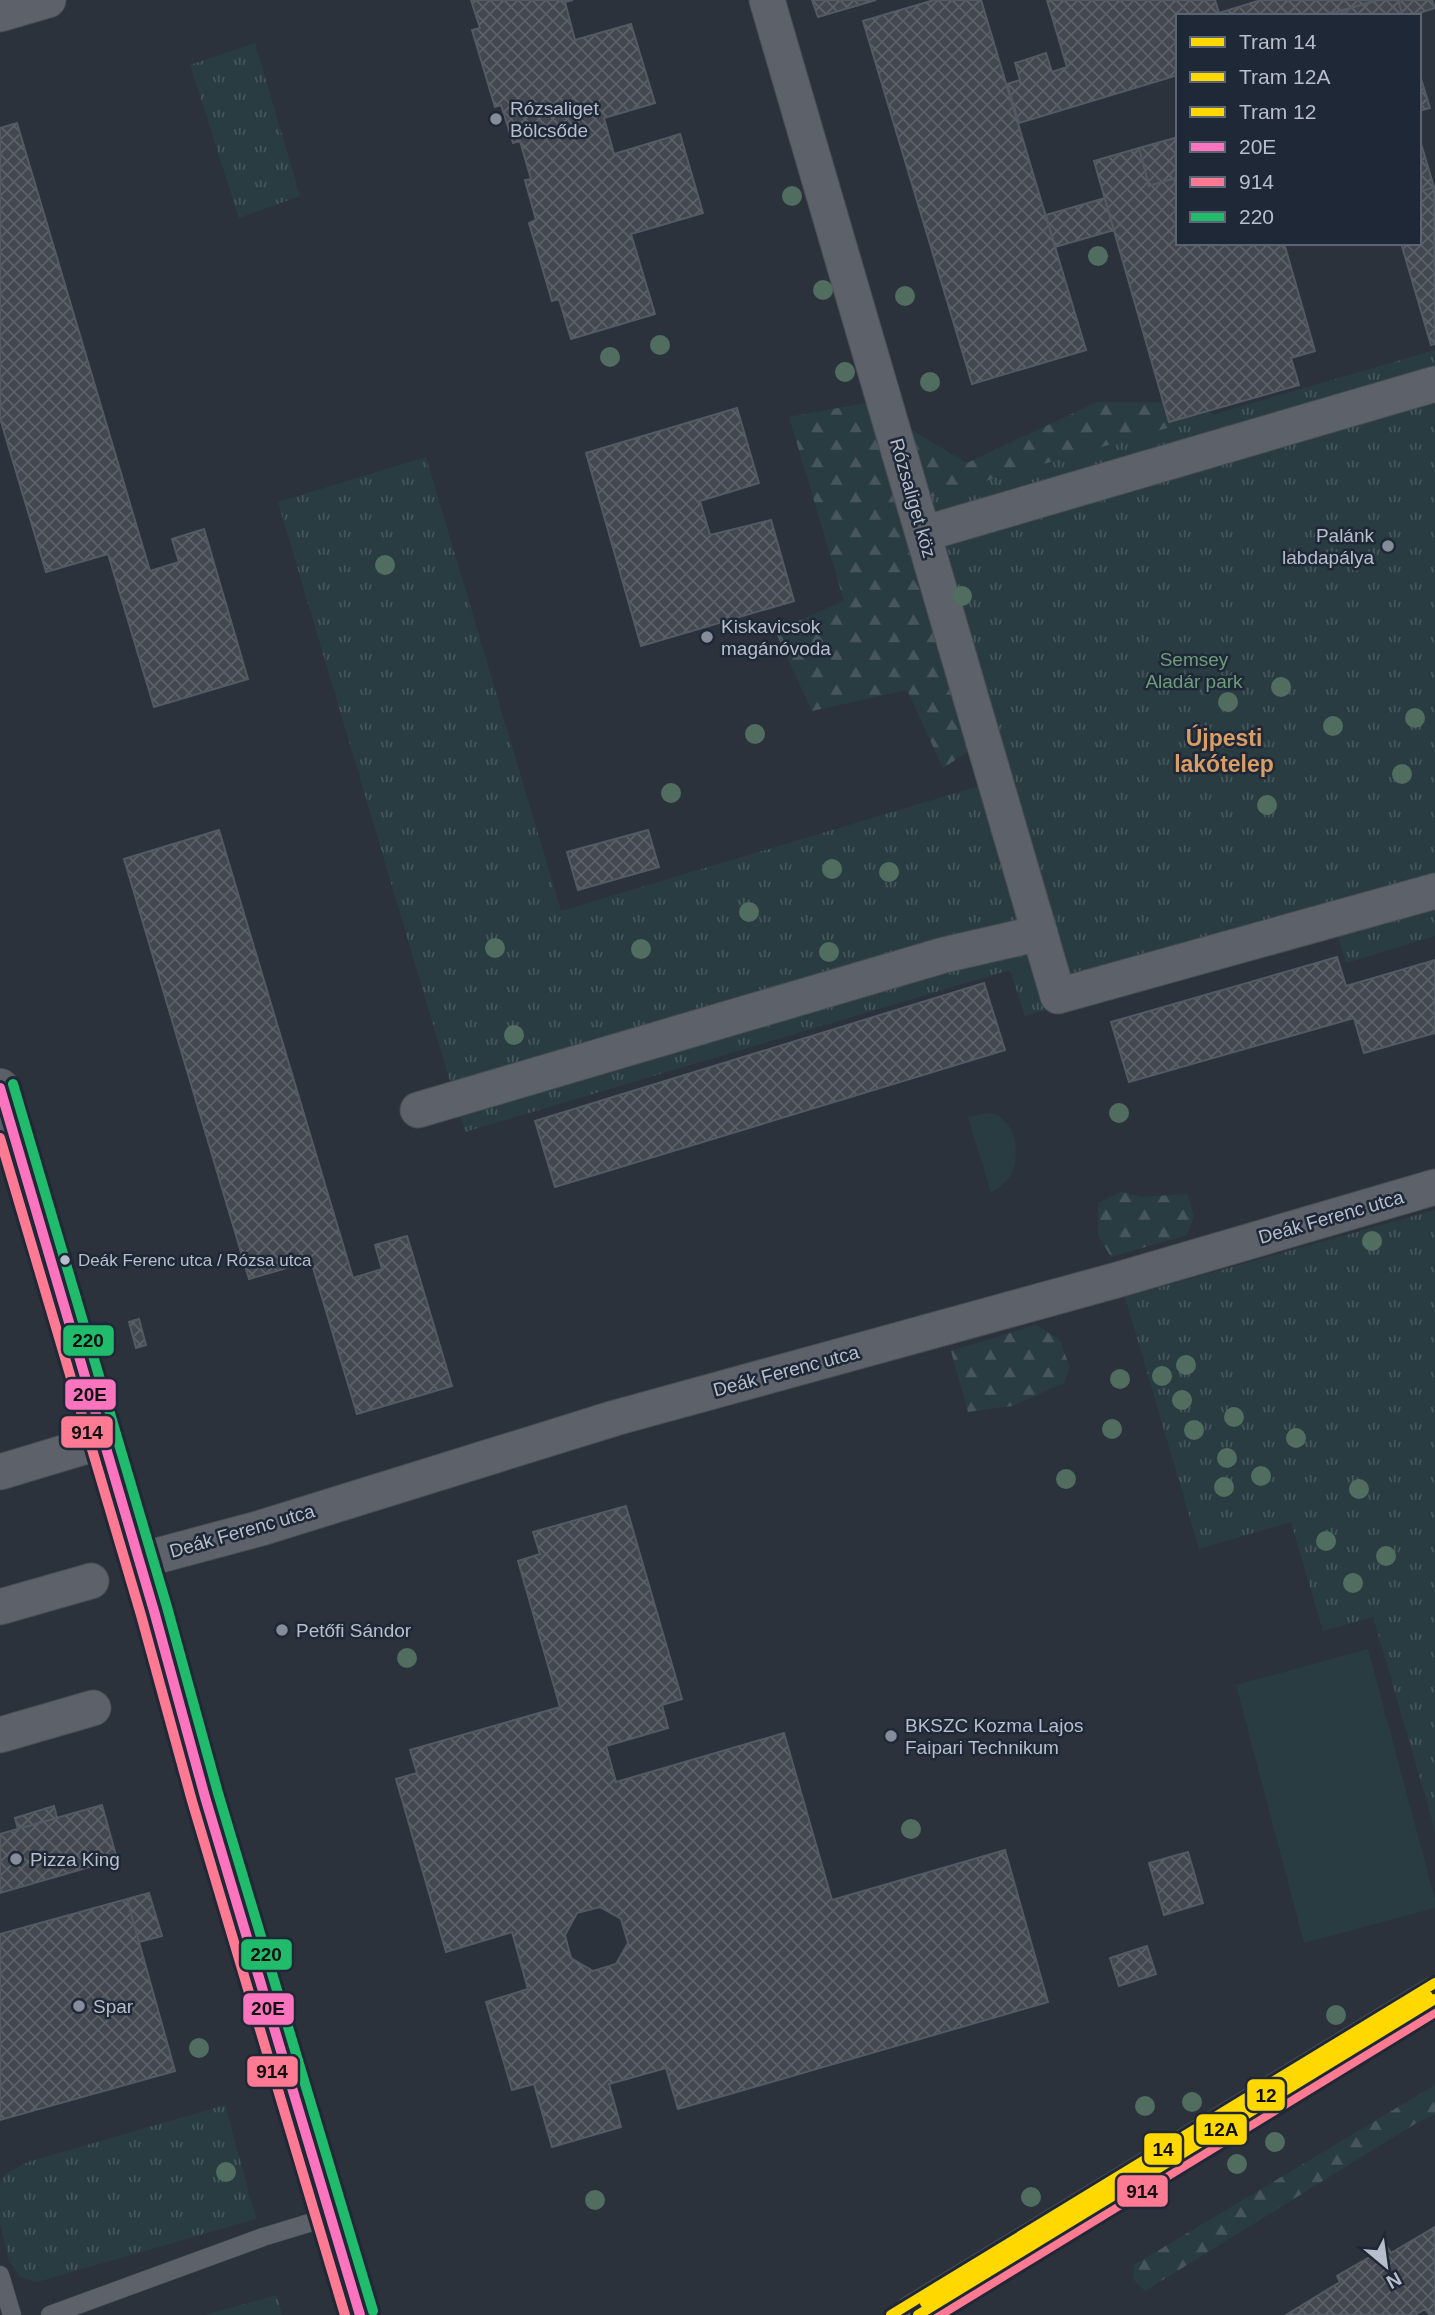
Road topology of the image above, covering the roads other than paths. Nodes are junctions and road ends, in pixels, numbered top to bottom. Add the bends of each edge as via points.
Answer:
1 (48, 0) edge
2 (767, 0) edge
3 (0, 14) edge
4 (1435, 384) edge
5 (923, 534) junction
6 (1435, 891) edge
7 (1040, 933) junction
8 (0, 1088) edge
9 (418, 1110) dead end
10 (1435, 1187) edge
11 (103, 1441) junction
12 (0, 1472) edge
13 (138, 1560) junction
14 (91, 1581) dead end
15 (0, 1607) edge
16 (93, 1708) dead end
17 (0, 1735) edge
18 (1435, 1996) edge
19 (332, 2216) junction
20 (0, 2275) edge
21 (12, 2315) edge
22 (50, 2315) edge
23 (360, 2315) edge
24 (912, 2315) edge

1 - 3 street
2 - 5 street, Rózsaliget köz
4 - 5 street
5 - 7 street, Rózsaliget köz
6 - 7 street, Rózsaliget köz via 1058,996
7 - 9 street via 944,955
8 - 11 street
10 - 13 street, Deák Ferenc utca via 615,1418 261,1528
11 - 12 street
11 - 13 street
13 - 19 street
14 - 15 street
16 - 17 street
18 - 24 street
19 - 22 lane
19 - 23 street
20 - 21 lane

